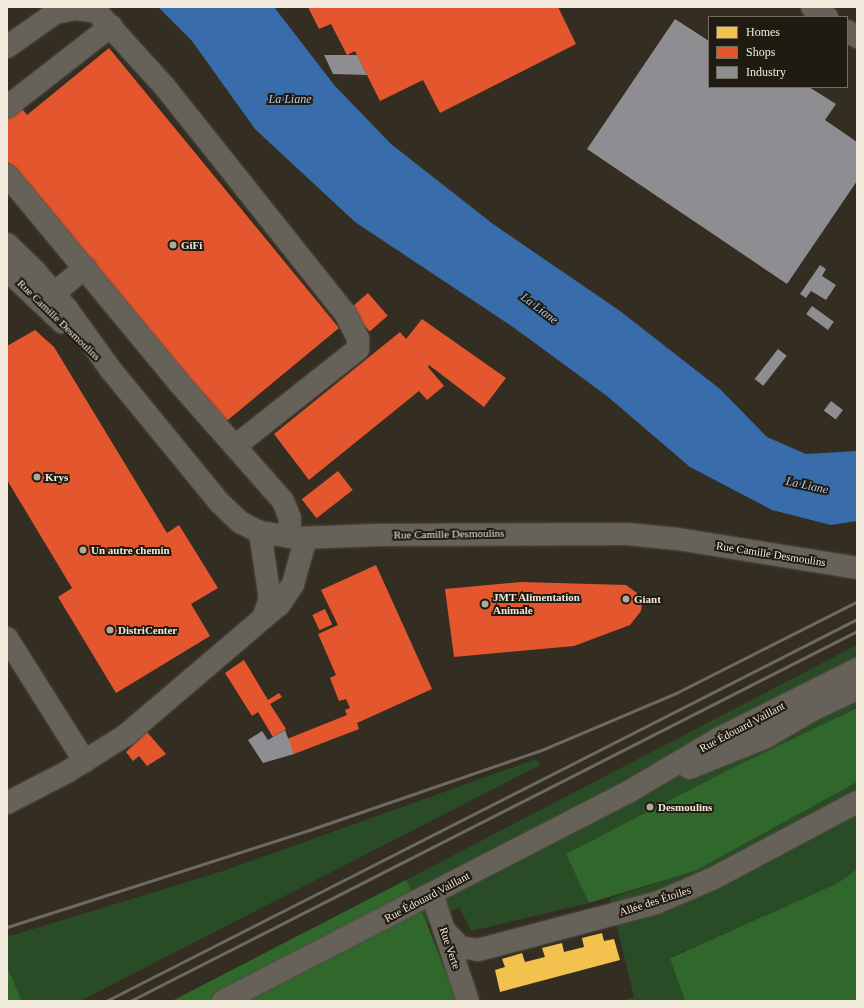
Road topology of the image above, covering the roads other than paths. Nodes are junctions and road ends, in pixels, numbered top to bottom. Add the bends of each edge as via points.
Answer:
1 (812, 7) edge
2 (826, 16) edge
3 (111, 26) junction
4 (848, 32) edge
5 (857, 38) edge
6 (7, 47) edge
7 (7, 107) edge
8 (7, 175) edge
9 (7, 244) edge
10 (85, 268) junction
11 (7, 270) edge
12 (48, 298) junction
13 (235, 446) junction
14 (260, 532) junction
15 (298, 538) junction
16 (857, 568) edge
17 (263, 618) junction
18 (7, 639) edge
19 (857, 668) edge
20 (857, 689) edge
21 (85, 762) junction
22 (630, 791) junction
23 (857, 802) edge
24 (7, 803) edge
25 (432, 894) junction
26 (445, 931) junction
27 (223, 1001) edge
28 (468, 1001) edge

1 - 2 street
3 - 6 street via 97,12 76,9 55,13
3 - 7 street
3 - 13 street via 165,87 345,313 358,339 358,349
4 - 5 street
8 - 10 street
9 - 12 street, Rue Camille Desmoulins
10 - 12 street
10 - 13 street
11 - 12 street, Rue Camille Desmoulins
12 - 14 street, Rue Camille Desmoulins via 228,512
13 - 15 street via 283,501
14 - 15 street, Rue Camille Desmoulins
14 - 17 street via 270,599
15 - 16 street, Rue Camille Desmoulins via 627,534 678,539
15 - 17 street via 300,567 289,594
17 - 21 street via 147,719
18 - 21 street
19 - 22 street, Rue Édouard Vaillant via 718,739
20 - 22 street, Rue Édouard Vaillant via 812,710 757,741
21 - 24 street
22 - 25 street, Rue Édouard Vaillant
23 - 26 street, Allée des Étoiles via 712,879 656,903 478,950 460,947
25 - 26 street, Rue Verte
25 - 27 street, Rue Édouard Vaillant
26 - 28 street, Rue Verte

